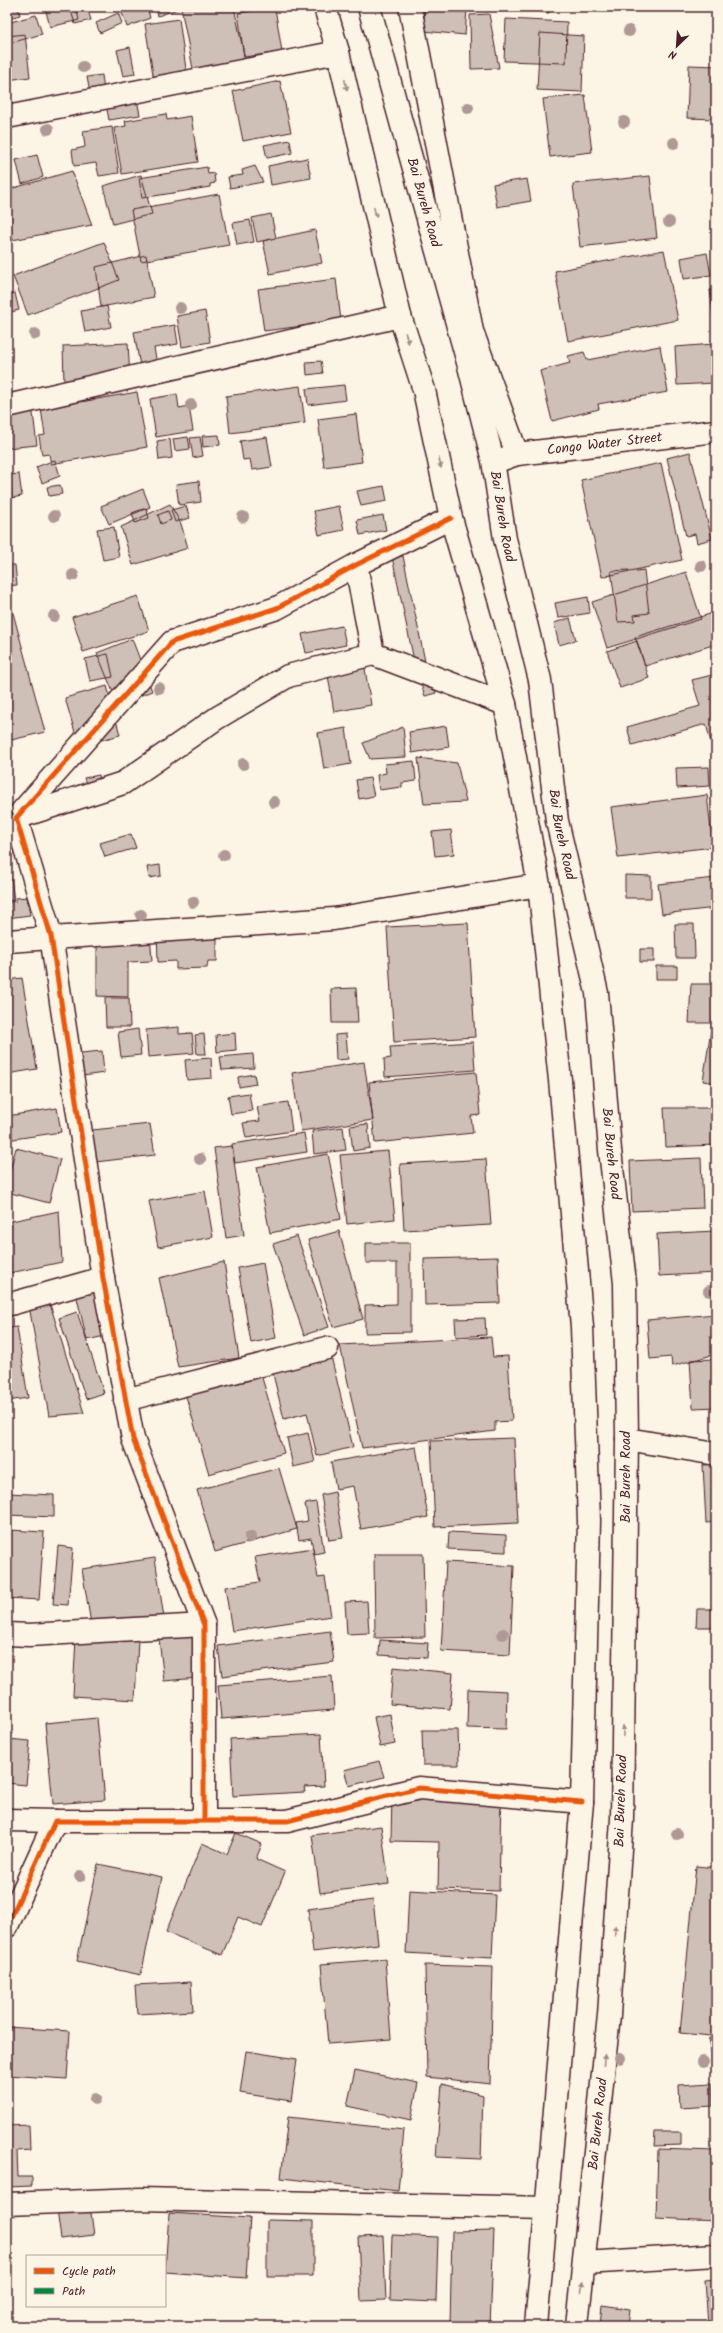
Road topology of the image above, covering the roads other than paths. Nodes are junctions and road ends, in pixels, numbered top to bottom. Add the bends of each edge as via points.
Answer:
1 (325, 7) edge
2 (369, 7) edge
3 (410, 7) edge
4 (338, 52) junction
5 (7, 117) edge
6 (400, 316) junction
7 (7, 406) edge
8 (716, 431) edge
9 (517, 454) junction
10 (493, 462) junction
11 (451, 518) junction
12 (356, 565) junction
13 (373, 654) junction
14 (505, 704) junction
15 (16, 818) junction
16 (539, 885) junction
17 (51, 936) junction
18 (7, 941) edge
19 (103, 1278) junction
20 (7, 1304) edge
21 (327, 1348) dead end
22 (125, 1400) junction
23 (626, 1439) junction
24 (716, 1454) edge
25 (204, 1625) junction
26 (7, 1634) edge
27 (582, 1802) junction
28 (7, 1820) edge
29 (204, 1821) junction
30 (55, 1822) junction
31 (7, 1926) edge
32 (7, 2204) edge
33 (547, 2208) junction
34 (716, 2255) edge
35 (584, 2263) junction
36 (536, 2326) edge
37 (578, 2326) edge

1 - 4 main road
2 - 10 main road, Bai Bureh Road via 469,366
3 - 9 main road via 472,331
4 - 5 main road
4 -> 6 main road
6 - 7 main road
6 -> 11 main road via 424,390
8 - 9 main road, Congo Water Street
9 - 10 main road, Congo Water Street
10 - 23 main road, Bai Bureh Road via 505,539 540,680 557,821 597,993 610,1150 625,1283
11 - 12 main road
11 - 14 main road
12 - 13 main road
12 - 15 main road via 277,608 172,642
13 - 14 main road
13 - 15 main road via 288,676 217,718 123,783
14 - 16 main road
15 - 17 main road
16 - 17 main road via 334,919
16 - 27 main road via 560,1080 582,1327 588,1521
17 - 18 main road
17 - 19 main road
19 - 20 main road
19 - 22 main road
21 - 22 main road
22 - 25 main road via 132,1439
23 - 24 main road
35 -> 23 main road, Bai Bureh Road via 609,2015 622,1818
25 - 26 main road via 29,1635
25 - 29 main road
27 - 29 main road via 419,1788 287,1821
27 - 33 main road
28 - 30 main road
29 - 30 main road
30 - 31 main road
32 - 33 main road via 140,2200
33 - 36 main road
34 - 35 main road
37 -> 35 main road, Bai Bureh Road

